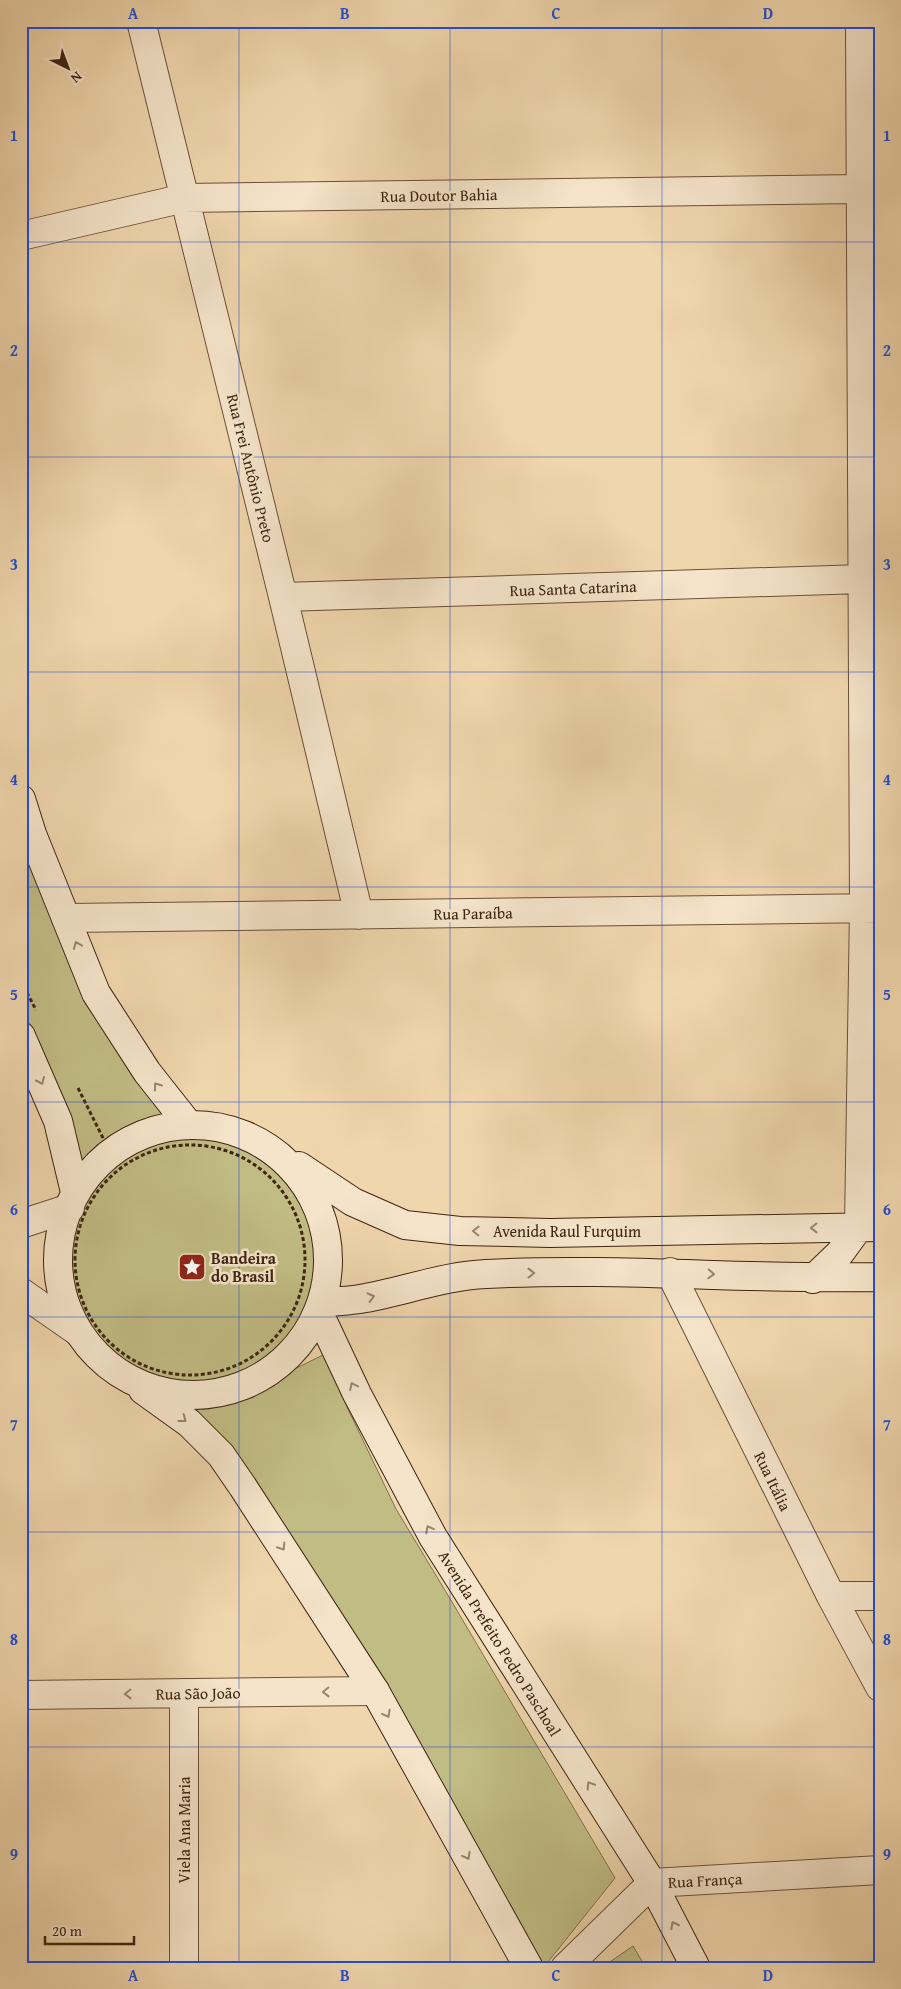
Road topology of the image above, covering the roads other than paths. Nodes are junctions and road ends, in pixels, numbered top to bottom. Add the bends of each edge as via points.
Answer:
1 (141, 21) edge
2 (860, 21) edge
3 (861, 190) junction
4 (185, 198) junction
5 (21, 236) edge
6 (863, 579) junction
7 (283, 597) junction
8 (21, 799) edge
9 (872, 908) edge
10 (358, 915) junction
11 (66, 918) junction
12 (21, 1036) edge
13 (188, 1124) junction
14 (275, 1150) junction
15 (73, 1200) junction
16 (21, 1224) edge
17 (869, 1227) edge
18 (670, 1272) junction
19 (880, 1277) edge
20 (813, 1279) junction
21 (21, 1292) edge
22 (320, 1307) junction
23 (77, 1331) junction
24 (130, 1380) junction
25 (831, 1596) junction
26 (880, 1596) edge
27 (880, 1687) edge
28 (374, 1691) junction
29 (184, 1693) junction
30 (21, 1695) edge
31 (880, 1870) edge
32 (652, 1883) junction
33 (184, 1968) edge
34 (530, 1968) edge
35 (565, 1968) edge
36 (696, 1968) edge

1 - 4 street, Rua Frei Antônio Preto
2 - 3 street
3 - 4 street, Rua Doutor Bahia
3 - 6 street
4 - 5 street, Rua Doutor Bahia
4 - 7 street, Rua Frei Antônio Preto
6 - 7 street, Rua Santa Catarina
6 - 9 street
7 - 10 street, Rua Frei Antônio Preto
8 - 11 street
9 - 10 street, Rua Paraíba
9 - 17 street
10 - 11 street, Rua Paraíba
13 -> 11 street via 147,1072 96,993
12 -> 15 street via 58,1120
13 - 14 street via 232,1129
13 - 15 street via 143,1133 104,1157
17 -> 14 street, Avenida Raul Furquim via 550,1233 460,1231 405,1224 353,1202
14 - 22 street via 312,1192 329,1246
15 - 16 street
15 - 23 street via 59,1238 59,1286
17 - 20 street
18 -> 20 street
22 -> 18 street via 426,1283 484,1274
18 - 25 street, Rua Itália
19 - 20 street
21 - 23 street
22 - 24 street via 304,1338 276,1367 241,1387 202,1395 165,1392
32 -> 22 street, Avenida Prefeito Pedro Paschoal via 433,1537 358,1394
23 - 24 street via 100,1359
24 -> 28 street via 189,1423 221,1455
25 - 26 street
25 - 27 street, Rua Itália
28 -> 29 street, Rua São João
28 -> 34 street
29 -> 30 street, Rua São João
29 - 33 street, Viela Ana Maria
31 - 32 street, Rua França
32 - 35 street, Rua França
36 -> 32 street, Avenida Prefeito Pedro Paschoal

